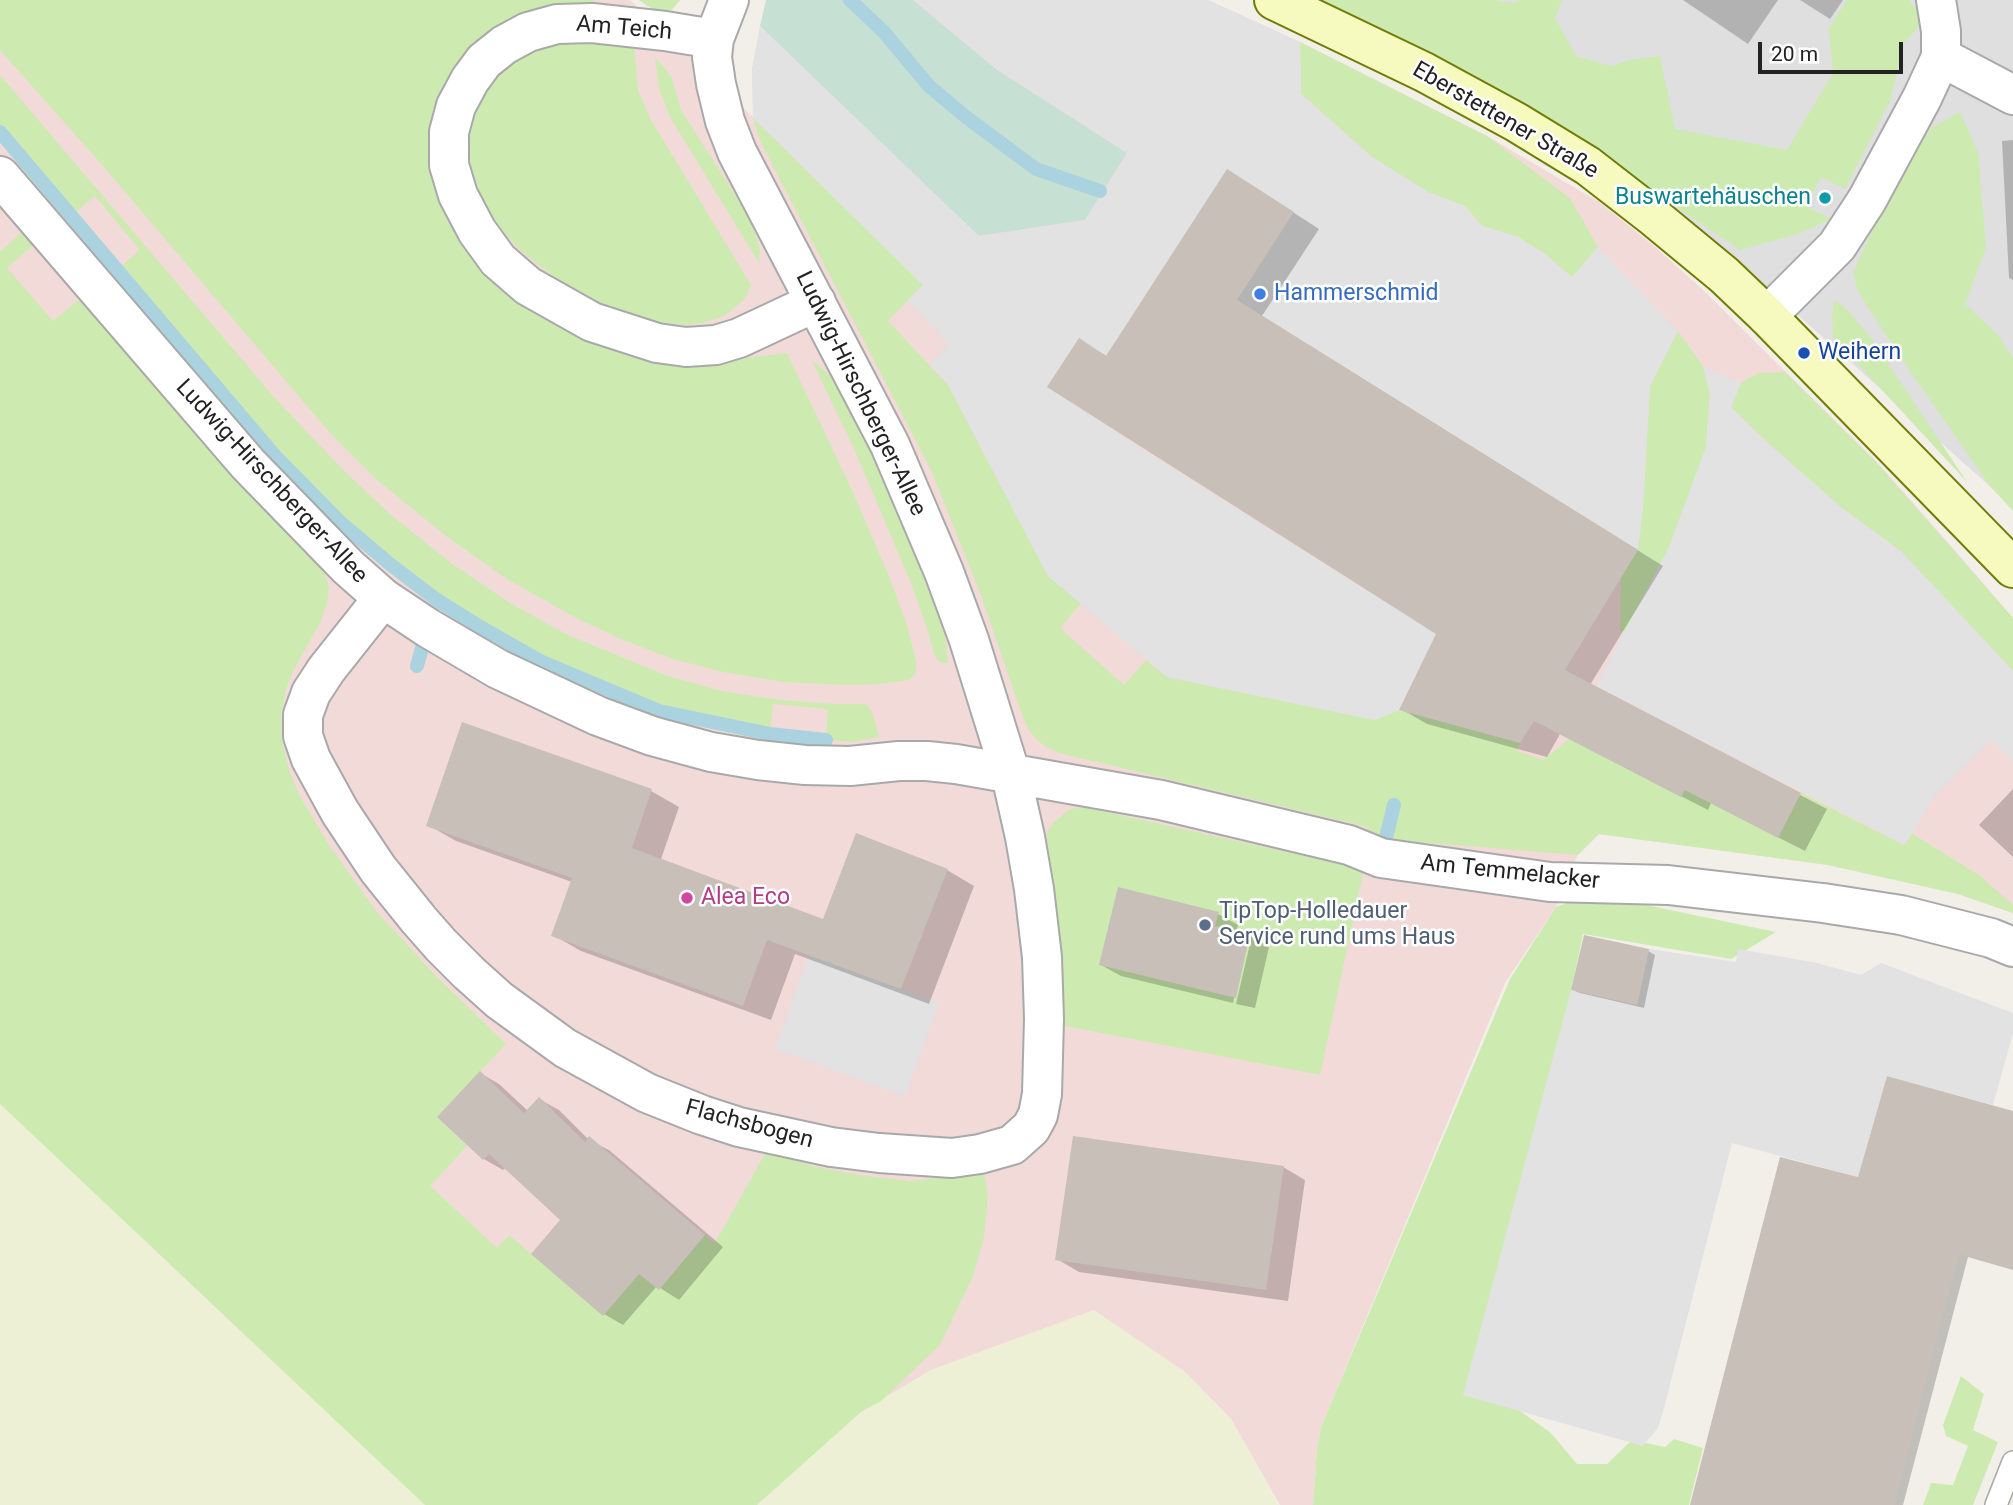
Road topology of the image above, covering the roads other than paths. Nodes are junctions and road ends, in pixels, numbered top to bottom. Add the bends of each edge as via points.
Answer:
1 (729, 0) edge
2 (1274, 0) edge
3 (1936, 0) edge
4 (714, 39) junction
5 (1941, 57) junction
6 (2013, 95) edge
7 (0, 176) edge
8 (816, 302) junction
9 (1767, 316) junction
10 (2013, 568) edge
11 (383, 598) junction
12 (1011, 775) junction
13 (2013, 947) edge
14 (2013, 1462) edge
15 (1996, 1505) edge

1 - 4 street, Ludwig-Hirschberger-Allee
2 - 9 main road, Eberstettener Straße via 1424,72 1588,166 1714,267
3 - 5 street
4 - 8 street, Ludwig-Hirschberger-Allee via 716,84 733,142
4 - 8 street, Am Teich via 592,23 557,24 504,44 484,61 456,106 449,132 449,164 458,195 498,260 528,286 592,322 657,343 716,345
5 - 6 street
5 - 9 street via 1853,222 1827,256
7 - 11 street, Ludwig-Hirschberger-Allee via 248,464
8 - 12 street, Ludwig-Hirschberger-Allee via 890,445 944,572
9 - 10 main road, Eberstettener Straße
11 - 12 street, Ludwig-Hirschberger-Allee via 498,669 652,736 758,760 850,766 928,761
11 - 12 street, Flachsbogen via 326,670 303,715 303,736 311,759 359,842 441,945 532,1024 565,1048 647,1093 739,1127 831,1147 952,1158 1012,1145 1031,1128 1042,1094 1041,957 1034,889
12 - 13 street, Am Temmelacker via 1161,800 1349,845 1381,858 1550,882 1668,885 1823,903 1901,915
14 - 15 lane

